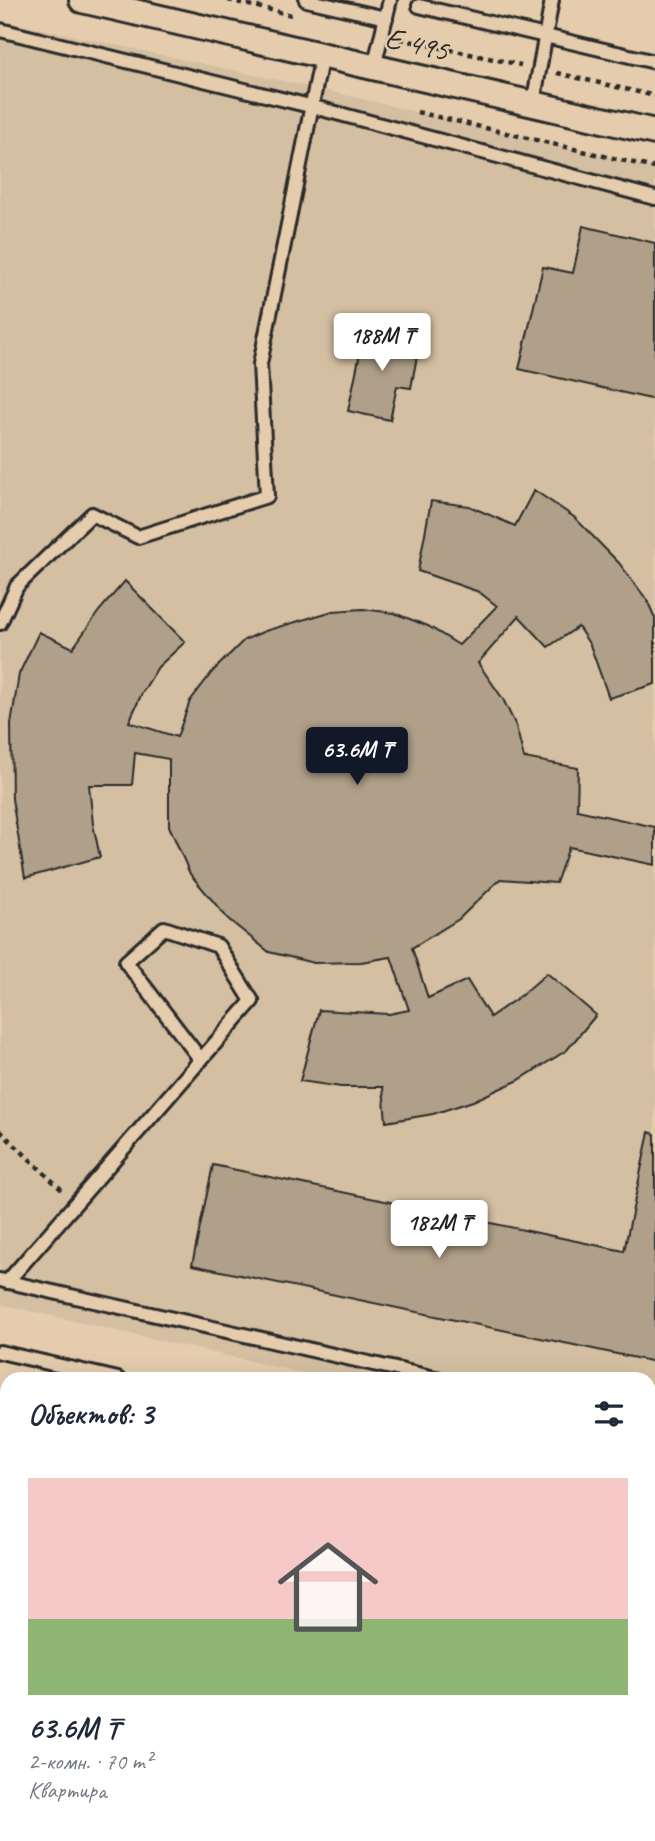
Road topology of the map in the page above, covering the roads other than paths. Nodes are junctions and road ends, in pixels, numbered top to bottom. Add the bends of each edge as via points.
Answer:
1 (82, 0) edge
2 (306, 0) edge
3 (390, 0) edge
4 (552, 0) edge
5 (419, 6) dead end
6 (386, 18) junction
7 (0, 30) edge
8 (545, 36) junction
9 (322, 55) junction
10 (655, 62) edge
11 (374, 67) junction
12 (533, 104) junction
13 (310, 106) junction
14 (655, 132) edge
15 (655, 198) edge
16 (0, 623) edge
17 (201, 1060) junction
18 (3, 1281) edge
19 (0, 1352) edge
20 (87, 1372) edge
21 (409, 1372) edge

1 - 9 street, E 495
2 - 6 lane
3 - 6 lane
4 - 8 lane
5 - 8 lane
6 - 11 lane
7 - 13 lane
8 - 10 lane
8 - 12 lane
9 - 11 street, E 495
9 - 13 lane
11 - 12 street, E 495
12 - 14 street, E 495
13 - 15 lane
13 - 16 lane via 260,364 267,496 138,537 92,513 18,586
17 - 17 lane via 252,1001 218,946 164,928 126,962
17 - 18 lane
18 - 21 lane
19 - 20 lane

